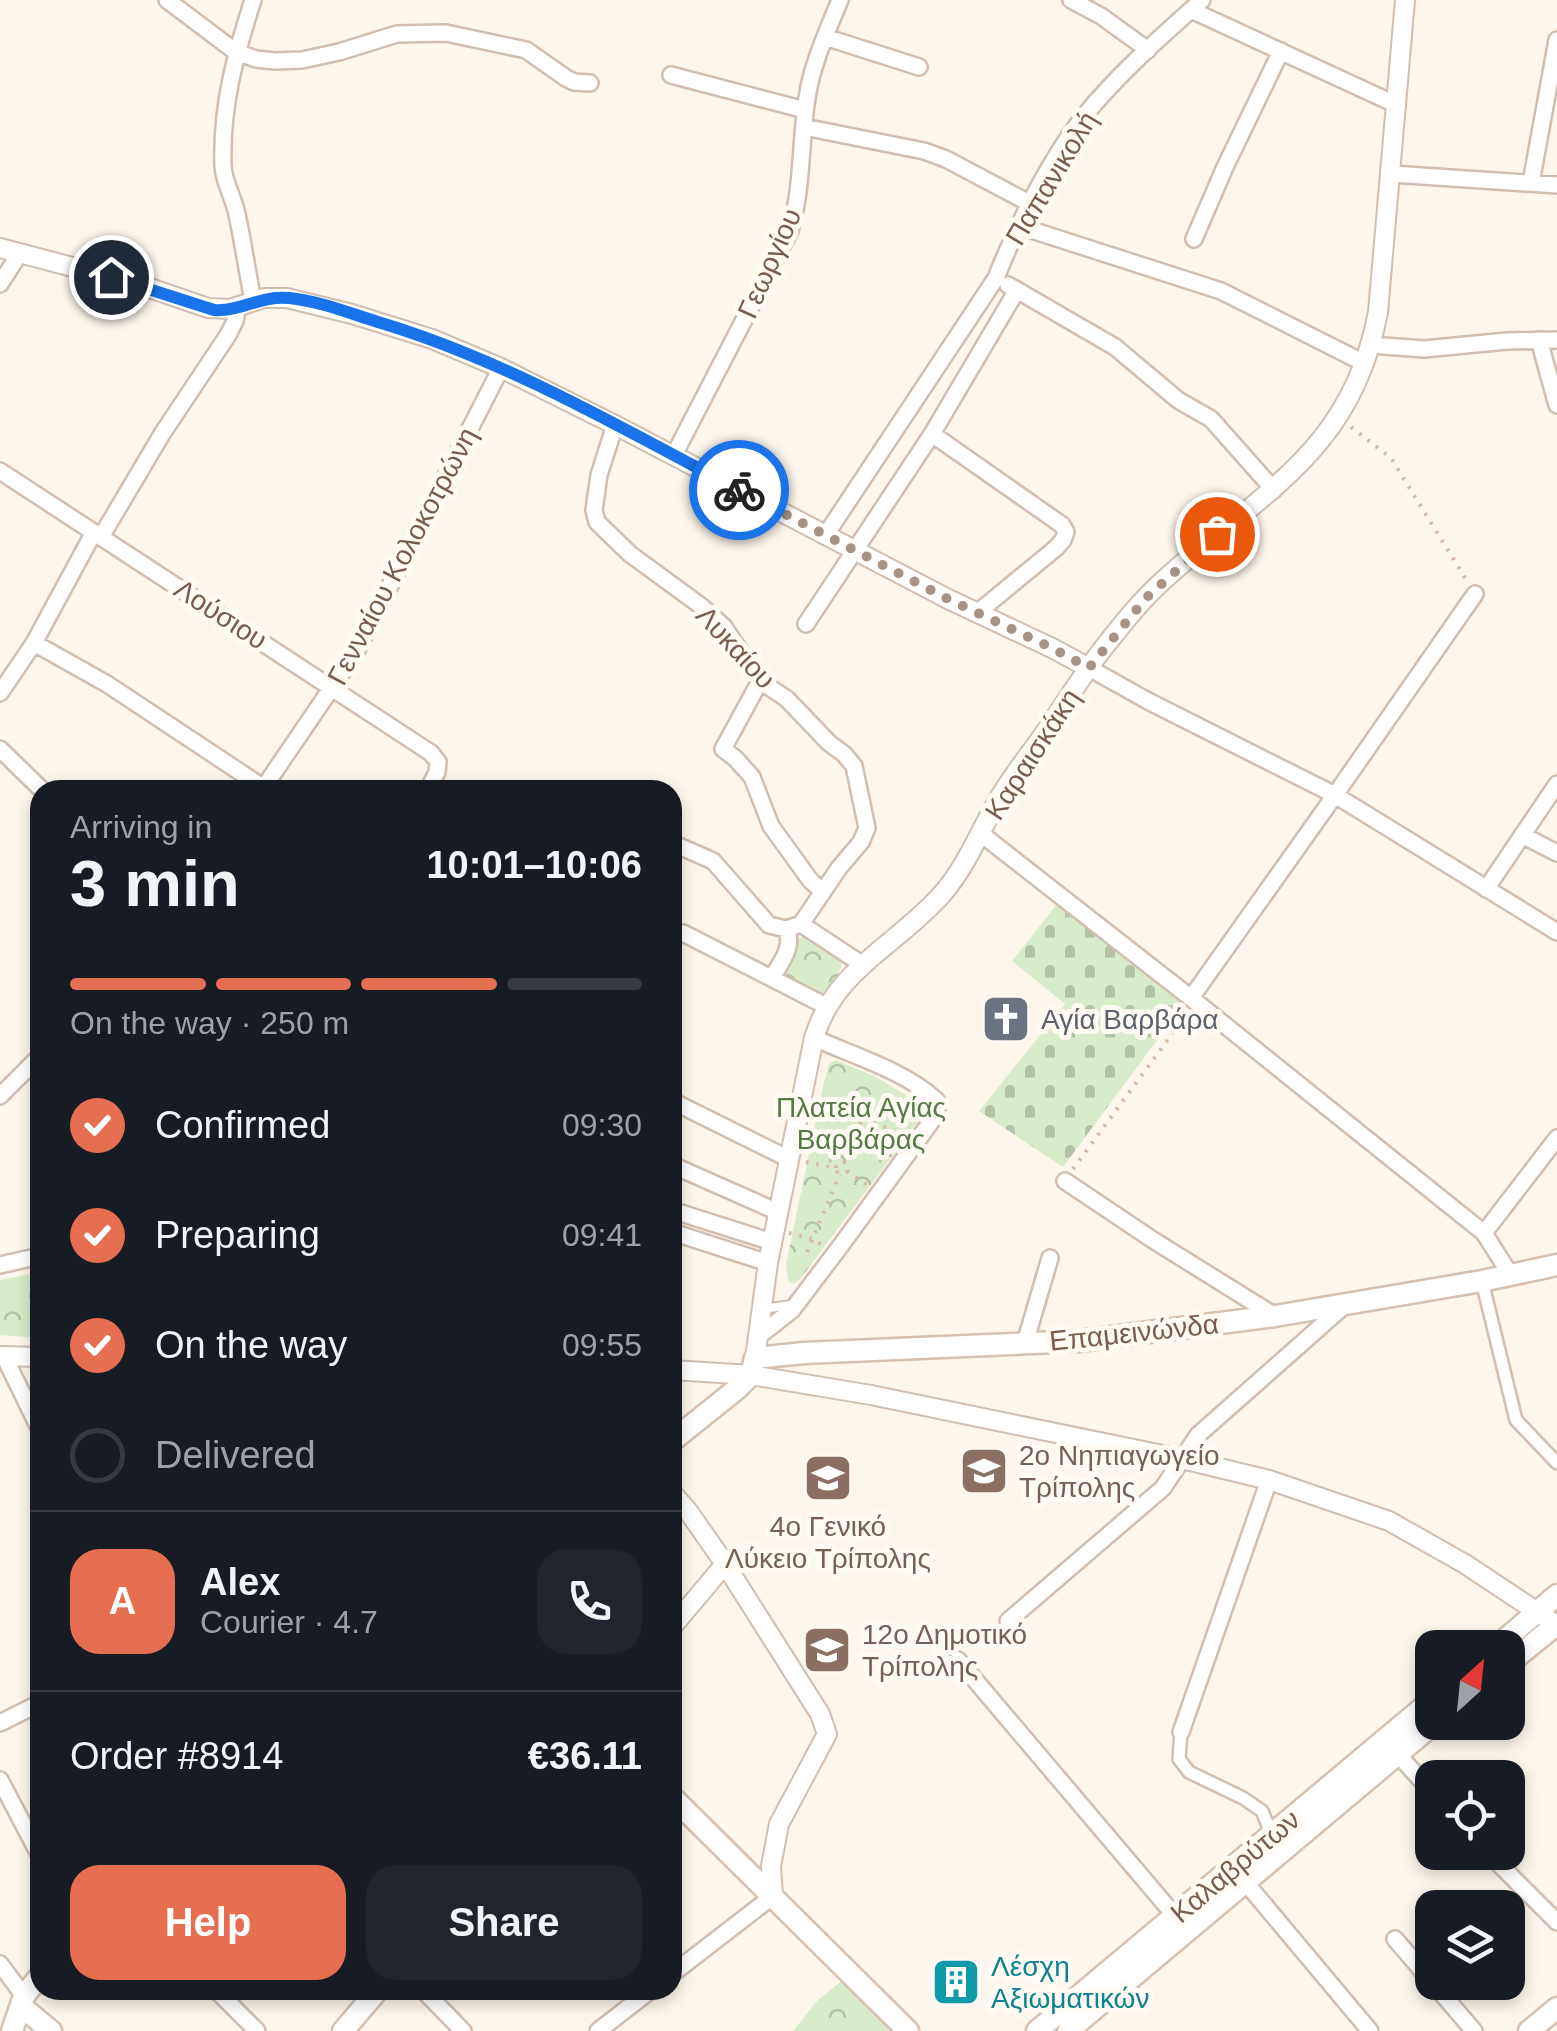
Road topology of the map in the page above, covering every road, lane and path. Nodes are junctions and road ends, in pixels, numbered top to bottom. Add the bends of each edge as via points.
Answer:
1 (167, 0) edge
2 (253, 0) edge
3 (840, 0) edge
4 (1071, 0) edge
5 (1405, 0) edge
6 (1196, 5) edge
7 (825, 36) junction
8 (1557, 40) edge
9 (1148, 50) junction
10 (236, 52) junction
11 (1280, 52) junction
12 (918, 67) dead end
13 (671, 74) dead end
14 (590, 84) dead end
15 (1397, 105) junction
16 (805, 119) junction
17 (1392, 174) junction
18 (1532, 183) junction
19 (1557, 185) edge
20 (1031, 204) junction
21 (1019, 226) junction
22 (1194, 239) dead end
23 (0, 248) edge
24 (20, 253) junction
25 (996, 278) junction
26 (0, 284) edge
27 (1017, 290) junction
28 (245, 304) junction
29 (1539, 340) junction
30 (1557, 340) edge
31 (1367, 354) junction
32 (501, 368) junction
33 (1557, 405) edge
34 (1337, 419) junction
35 (614, 424) junction
36 (932, 434) junction
37 (674, 456) junction
38 (0, 470) edge
39 (1274, 490) junction
40 (97, 534) junction
41 (825, 536) junction
42 (854, 551) junction
43 (1474, 594) joint
44 (976, 613) junction
45 (806, 624) dead end
46 (34, 642) junction
47 (1089, 668) junction
48 (760, 681) junction
49 (333, 687) junction
50 (0, 693) edge
51 (0, 749) edge
52 (32, 780) edge
53 (250, 780) edge
54 (269, 780) edge
55 (433, 780) edge
56 (1557, 784) edge
57 (1335, 796) junction
58 (980, 834) junction
59 (1522, 835) junction
60 (682, 848) edge
61 (1557, 853) edge
62 (1486, 889) junction
63 (823, 892) junction
64 (793, 926) junction
65 (1557, 932) edge
66 (682, 939) edge
67 (863, 965) junction
68 (772, 978) junction
69 (1194, 1000) junction
70 (826, 1006) junction
71 (814, 1038) junction
72 (30, 1066) edge
73 (0, 1096) edge
74 (869, 1102) dead end
75 (800, 1103) junction
76 (682, 1106) edge
77 (865, 1114) junction
78 (1557, 1138) edge
79 (914, 1147) junction
80 (789, 1159) junction
81 (844, 1163) junction
82 (836, 1168) junction
83 (682, 1170) edge
84 (847, 1171) junction
85 (840, 1174) junction
86 (1065, 1180) joint
87 (879, 1194) junction
88 (682, 1214) edge
89 (775, 1228) junction
90 (1484, 1233) junction
91 (682, 1235) edge
92 (813, 1239) junction
93 (807, 1252) dead end
94 (835, 1254) junction
95 (30, 1258) edge
96 (1050, 1258) dead end
97 (768, 1263) junction
98 (1557, 1265) edge
99 (0, 1266) edge
100 (1510, 1274) junction
101 (1482, 1281) junction
102 (1344, 1304) junction
103 (796, 1305) junction
104 (762, 1310) junction
105 (1276, 1316) junction
106 (759, 1336) junction
107 (1026, 1343) junction
108 (2, 1356) edge
109 (30, 1357) edge
110 (753, 1366) junction
111 (682, 1370) edge
112 (30, 1411) edge
113 (682, 1432) edge
114 (1182, 1458) junction
115 (1557, 1463) edge
116 (1269, 1480) junction
117 (682, 1505) edge
118 (724, 1564) junction
119 (1557, 1595) edge
120 (1538, 1612) junction
121 (682, 1615) edge
122 (1008, 1621) dead end
123 (1557, 1625) edge
124 (1516, 1630) edge
125 (1525, 1650) edge
126 (958, 1660) dead end
127 (30, 1708) edge
128 (1415, 1720) edge
129 (0, 1723) edge
130 (1181, 1732) joint
131 (1415, 1734) edge
132 (1392, 1747) junction
133 (1415, 1773) edge
134 (0, 1780) edge
135 (682, 1807) edge
136 (1272, 1834) junction
137 (30, 1837) edge
138 (1504, 1870) edge
139 (1239, 1874) junction
140 (773, 1896) junction
141 (1175, 1916) junction
142 (1557, 1922) edge
143 (1395, 1939) dead end
144 (0, 1964) edge
145 (682, 1966) edge
146 (30, 1990) edge
147 (226, 2000) edge
148 (369, 2000) edge
149 (434, 2000) edge
150 (638, 2000) edge
151 (22, 2001) junction
152 (1557, 2008) edge
153 (12, 2031) edge
154 (51, 2031) edge
155 (257, 2031) edge
156 (343, 2031) edge
157 (463, 2031) edge
158 (598, 2031) edge
159 (908, 2031) edge
160 (1037, 2031) edge
161 (1068, 2031) edge
162 (1370, 2031) edge
163 (1474, 2031) edge
164 (1529, 2031) edge

1 - 10 street
2 - 10 street
3 - 7 street, Γεωργίου
4 - 9 street
5 - 15 street, Καραισκάκη
6 - 9 street, Παπανικολή
6 - 11 street
7 - 12 street
7 - 16 street, Γεωργίου
8 - 18 street
9 - 20 street, Παπανικολή via 1074,129
10 - 14 street via 275,62 302,60 397,34 446,33 526,50 566,78
10 - 28 street via 226,100 224,168
11 - 15 street
11 - 22 street
13 - 16 street
15 - 17 street, Καραισκάκη
16 - 20 street via 935,155
16 - 37 street, Γεωργίου via 790,231
17 - 18 street
17 - 31 street, Καραισκάκη via 1378,312
18 - 19 street
20 - 21 street, Παπανικολή
21 - 25 street, Παπανικολή
21 - 31 street via 1221,290
23 - 24 street
24 - 26 street
24 - 28 street via 208,308
25 - 27 street
25 - 41 street, Παπανικολή
27 - 36 street
27 - 39 street via 1115,347 1211,420
28 - 32 street via 305,300
28 - 40 street
29 - 30 street
29 - 31 street
29 - 33 street
31 - 34 street, Καραισκάκη
32 - 35 street
32 - 49 street, Γενναίου Κολοκοτρώνη
34 - 39 street, Καραισκάκη
34 - 43 path via 1390,458
35 - 37 street
35 - 48 street, Λυκαίου via 599,476 597,522 724,627
36 - 42 street
36 - 44 street via 1066,532 1054,550
37 - 41 street
38 - 40 street, Λούσιου
39 - 47 street, Καραισκάκη via 1162,581
40 - 46 street
40 - 49 street, Λούσιου
41 - 42 street
42 - 44 street
42 - 45 street
43 - 57 street
44 - 47 street
46 - 50 street
46 - 53 street
47 - 57 street
47 - 58 street, Καραισκάκη
48 - 63 street via 723,749 752,777 771,826
48 - 63 street, Λυκαίου via 854,766 867,828
49 - 54 street, Γενναίου Κολοκοτρώνη
49 - 55 street, Λούσιου via 431,753 438,762
51 - 52 street
56 - 59 street
57 - 62 street
57 - 69 street
58 - 67 street, Καραισκάκη via 940,896
58 - 69 street
59 - 61 street
59 - 62 street
60 - 64 street via 713,862 768,925
62 - 65 street
63 - 64 street, Λυκαίου
64 - 67 street
64 - 68 street, Λυκαίου
66 - 68 street
67 - 70 street, Καραισκάκη
68 - 70 street
69 - 86 path
69 - 90 street
70 - 71 street, Καραισκάκη
71 - 75 street, Καραισκάκη
71 - 79 street via 936,1100 936,1114
72 - 73 street
74 - 77 path
75 - 77 path
75 - 80 street, Καραισκάκη
76 - 80 street
77 - 79 path
77 - 81 path
78 - 90 street
79 - 87 street
80 - 82 path
80 - 89 street, Καραισκάκη
81 - 82 path
81 - 84 path
82 - 85 path
83 - 89 street
84 - 85 path
84 - 87 path
85 - 92 path
86 - 105 street
87 - 94 street
88 - 89 street
89 - 92 path
89 - 97 street, Καραισκάκη
90 - 100 street
91 - 97 street
92 - 93 path
92 - 94 path
94 - 103 street
95 - 99 street
96 - 107 street
97 - 104 street, Καραισκάκη
98 - 100 main road, Επαμεινώνδα
100 - 101 main road, Επαμεινώνδα
101 - 102 main road, Επαμεινώνδα
101 - 115 street via 1516,1420
102 - 105 main road, Επαμεινώνδα
102 - 114 street
103 - 104 lane
103 - 106 street
104 - 106 street, Καραισκάκη
105 - 107 main road, Επαμεινώνδα
106 - 110 street, Καραισκάκη
107 - 110 main road, Επαμεινώνδα via 804,1352
108 - 109 street
108 - 112 street
110 - 111 street
110 - 113 main road via 728,1398
110 - 114 street
114 - 116 street
114 - 122 street via 1164,1488
116 - 120 street via 1390,1521
116 - 130 street
117 - 118 street
118 - 121 street
118 - 140 street via 827,1734 779,1824 770,1866
119 - 120 main road
120 - 123 street
120 - 124 main road
123 - 125 main road
126 - 141 street
127 - 129 street
128 - 132 main road, Καλαβρύτων
130 - 136 street via 1179,1759 1189,1772 1262,1811
131 - 132 main road, Καλαβρύτων
132 - 133 street
132 - 136 main road, Καλαβρύτων
132 - 139 main road, Καλαβρύτων
134 - 137 street
135 - 140 main road
136 - 139 main road, Καλαβρύτων
138 - 142 street
139 - 141 main road, Καλαβρύτων
139 - 161 main road, Καλαβρύτων
139 - 162 street
140 - 145 street
140 - 159 main road
141 - 160 main road, Καλαβρύτων
143 - 163 street
144 - 151 street
146 - 151 main road
147 - 155 street
148 - 156 main road
149 - 157 street
150 - 158 street
151 - 153 main road
151 - 154 main road
152 - 164 main road

